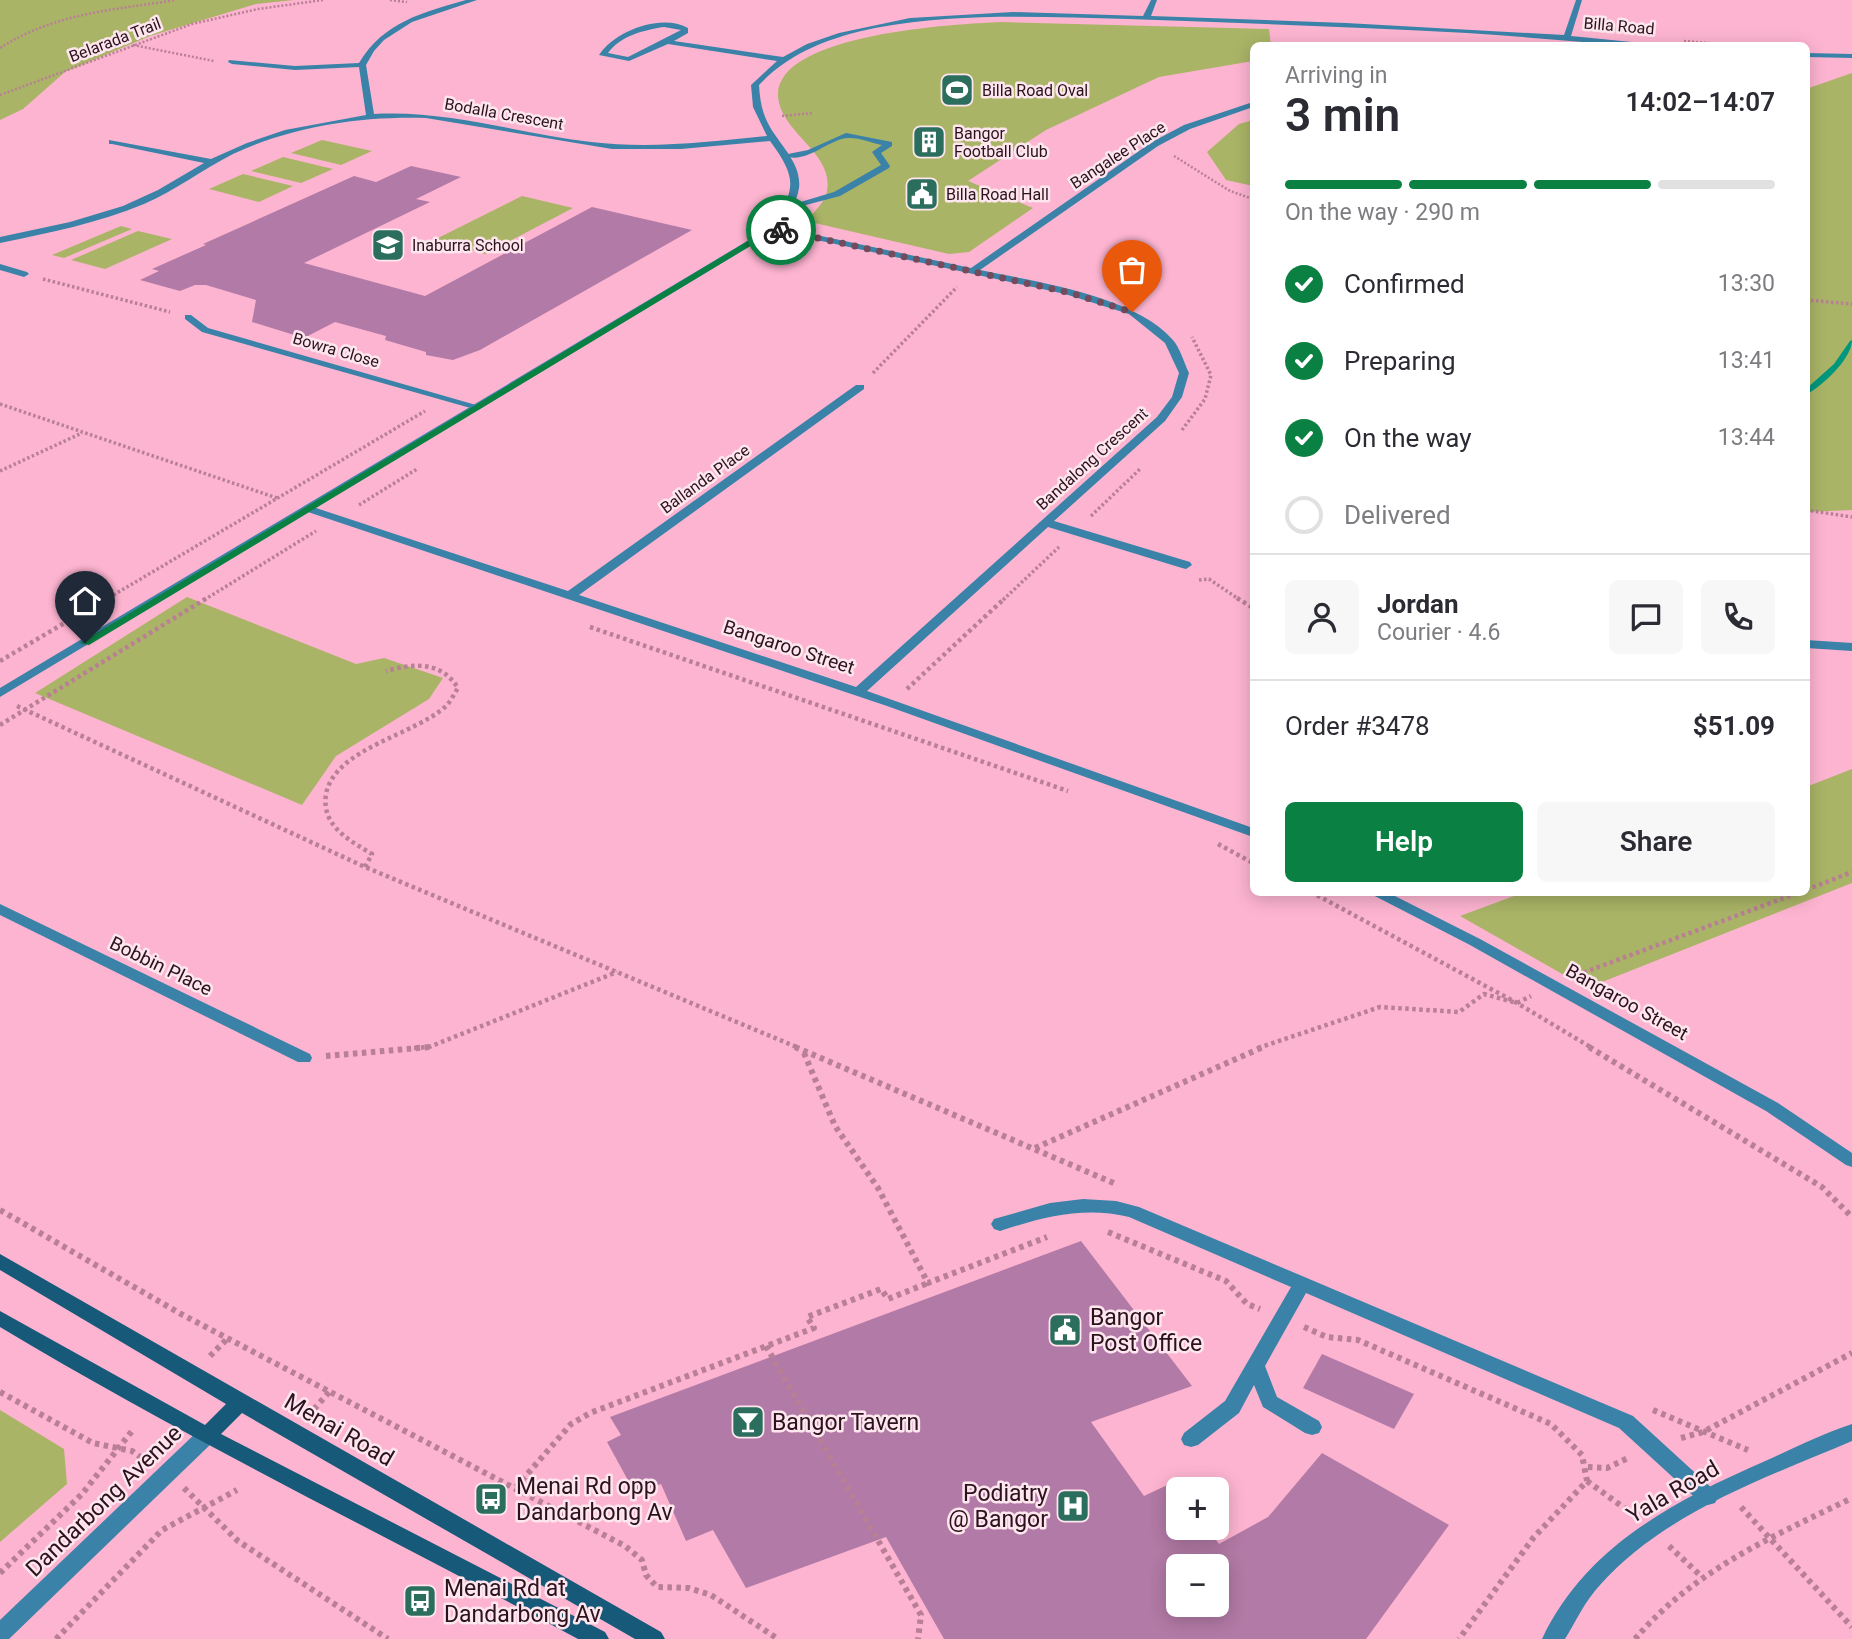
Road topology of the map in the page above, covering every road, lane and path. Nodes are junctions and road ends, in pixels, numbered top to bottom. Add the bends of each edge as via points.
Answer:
1 (176, 0) edge
2 (323, 0) edge
3 (474, 0) edge
4 (1154, 0) edge
5 (1579, 0) edge
6 (1146, 18) junction
7 (1567, 37) junction
8 (667, 42) junction
9 (1624, 42) edge
10 (132, 45) junction
11 (0, 48) edge
12 (1810, 55) edge
13 (1852, 56) edge
14 (782, 59) junction
15 (232, 62) joint
16 (362, 65) junction
17 (0, 95) edge
18 (1250, 105) edge
19 (370, 117) junction
20 (774, 138) junction
21 (113, 142) dead end
22 (1155, 144) junction
23 (787, 155) junction
24 (212, 162) junction
25 (1250, 198) edge
26 (790, 208) junction
27 (774, 228) junction
28 (0, 240) edge
29 (0, 267) edge
30 (972, 271) junction
31 (24, 274) joint
32 (1810, 300) edge
33 (1852, 304) edge
34 (188, 317) joint
35 (1186, 332) dead end
36 (860, 387) joint
37 (447, 398) junction
38 (0, 404) edge
39 (478, 407) junction
40 (83, 432) junction
41 (1178, 433) dead end
42 (420, 467) dead end
43 (1141, 469) dead end
44 (0, 471) edge
45 (278, 498) junction
46 (309, 509) junction
47 (1810, 511) edge
48 (1852, 517) edge
49 (337, 518) junction
50 (1045, 522) junction
51 (1075, 531) junction
52 (314, 532) junction
53 (327, 537) dead end
54 (1185, 565) dead end
55 (1209, 579) dead end
56 (569, 596) junction
57 (1250, 606) edge
58 (589, 627) dead end
59 (1810, 644) edge
60 (1852, 647) edge
61 (0, 661) edge
62 (386, 671) dead end
63 (858, 692) junction
64 (0, 693) edge
65 (892, 703) junction
66 (12, 704) dead end
67 (24, 709) junction
68 (0, 725) edge
69 (1070, 792) dead end
70 (1250, 832) edge
71 (1214, 843) dead end
72 (1250, 861) edge
73 (365, 867) junction
74 (1852, 872) edge
75 (1810, 888) edge
76 (1318, 896) edge
77 (1382, 896) edge
78 (1789, 896) edge
79 (0, 909) edge
80 (618, 972) junction
81 (1552, 985) junction
82 (1517, 1003) junction
83 (803, 1052) junction
84 (304, 1058) joint
85 (1035, 1148) junction
86 (1852, 1161) edge
87 (1125, 1188) dead end
88 (0, 1210) edge
89 (1852, 1217) edge
90 (1000, 1224) dead end
91 (1093, 1231) dead end
92 (1060, 1234) dead end
93 (0, 1261) edge
94 (928, 1283) junction
95 (1302, 1284) junction
96 (0, 1318) edge
97 (1282, 1318) junction
98 (228, 1338) junction
99 (766, 1346) junction
100 (1852, 1353) edge
101 (210, 1356) dead end
102 (1256, 1367) junction
103 (0, 1391) edge
104 (331, 1391) junction
105 (241, 1402) junction
106 (1639, 1405) dead end
107 (314, 1409) dead end
108 (1312, 1427) dead end
109 (132, 1431) dead end
110 (1703, 1432) junction
111 (1852, 1432) edge
112 (206, 1437) junction
113 (1191, 1439) dead end
114 (1655, 1446) junction
115 (115, 1447) junction
116 (1780, 1463) junction
117 (1588, 1468) junction
118 (167, 1476) junction
119 (516, 1487) junction
120 (237, 1490) dead end
121 (1717, 1493) junction
122 (1852, 1498) edge
123 (204, 1506) junction
124 (1770, 1539) junction
125 (0, 1573) edge
126 (1852, 1627) edge
127 (0, 1634) edge
128 (56, 1639) edge
129 (388, 1639) edge
130 (598, 1639) edge
131 (654, 1639) edge
132 (778, 1639) edge
133 (918, 1639) edge
134 (1459, 1639) edge
135 (1553, 1639) edge
136 (1635, 1639) edge

1 - 11 path via 105,7 36,26
2 - 10 path, Belarada Trail via 238,13
3 - 16 street via 394,28 377,40
4 - 6 street
5 - 7 street, Billa Road
6 - 7 street, Billa Road via 1372,23
6 - 14 street, Billa Road via 947,17 839,35
7 - 9 street, Billa Road
8 - 8 street via 629,59 603,55 609,46 651,26 684,28
8 - 14 street
10 - 15 path
10 - 17 path, Belarada Trail
12 - 13 street
14 - 20 street, Billa Road via 755,85 756,107
15 - 16 street via 288,68
16 - 19 street
18 - 22 street, Bangalee Place via 1186,127
19 - 20 street, Bodalla Crescent via 454,117 617,146
19 - 24 street, Bodalla Crescent via 283,132
20 - 23 street, Billa Road
21 - 24 street
22 - 25 path via 1230,191
22 - 30 street, Bangalee Place
23 - 26 street, Billa Road via 794,178
23 - 26 street via 810,152 846,135 889,144 876,152 886,166 837,194
24 - 28 street, Bodalla Crescent via 150,198 108,214
26 - 27 street
27 - 30 street, Bandalong Crescent
27 - 39 street
29 - 31 street
30 - 36 path
30 - 50 street, Bandalong Crescent via 1132,312 1169,341 1184,373 1177,397 1161,419
31 - 34 path
32 - 33 path
34 - 37 street, Bowra Close via 205,330
35 - 41 path via 1196,339 1211,375 1205,399
36 - 56 street, Ballanda Place
37 - 39 street, Bowra Close
37 - 45 path
38 - 40 path
39 - 46 street
40 - 44 path
40 - 45 path
42 - 49 path
43 - 51 path
45 - 61 path
46 - 49 street, Bangaroo Street
46 - 64 street
47 - 48 path
49 - 52 path
49 - 56 street, Bangaroo Street
50 - 51 street
50 - 63 street, Bandalong Crescent
51 - 54 street
51 - 65 path
52 - 53 path
52 - 67 path
55 - 57 path
56 - 63 street, Bangaroo Street
58 - 69 path
59 - 60 street
62 - 73 path via 409,664 433,666 451,674 458,688 448,705 428,719 365,751 337,772 325,794 327,819 342,837 372,854
63 - 65 street, Bangaroo Street
65 - 70 street, Bangaroo Street
66 - 67 path
67 - 68 path
67 - 73 path
71 - 72 path
73 - 80 path
74 - 75 path
76 - 82 path
77 - 81 street, Bangaroo Street
78 - 81 path
79 - 84 street, Bobbin Place
80 - 83 path
80 - 84 path via 429,1046
81 - 82 path
81 - 86 street, Bangaroo Street via 1772,1107
82 - 85 path via 1484,994 1459,1012 1380,1007 1247,1052
82 - 89 path via 1822,1187
83 - 85 path
83 - 94 path via 816,1072 831,1119 876,1185
85 - 87 path
88 - 98 path
90 - 95 street via 1074,1205 1114,1206
91 - 97 path via 1107,1232 1226,1281 1247,1304
92 - 94 path
93 - 105 main road, Menai Road
94 - 99 path via 888,1299 881,1289 807,1317 814,1328
95 - 97 street
95 - 114 street via 1626,1422
96 - 112 main road
97 - 102 street
97 - 117 path via 1327,1337 1358,1340 1551,1424 1570,1438
98 - 101 path
98 - 104 path
99 - 119 path via 590,1413 571,1424
99 - 133 path via 921,1615
100 - 110 path
102 - 108 street via 1270,1402
102 - 113 street via 1232,1407
103 - 115 path via 93,1443
104 - 107 path
104 - 119 path
105 - 112 main road, Dandarbong Avenue
105 - 131 main road, Menai Road
106 - 110 path
109 - 115 path
110 - 114 path
110 - 116 path
111 - 116 street, Yala Road
112 - 118 street, Dandarbong Avenue
112 - 130 main road
114 - 117 path via 1607,1468
114 - 121 street
115 - 118 path via 132,1451
115 - 125 path via 99,1476 67,1512
116 - 121 street, Yala Road
117 - 134 path via 1587,1481 1520,1551
118 - 123 path
118 - 127 street, Dandarbong Avenue
119 - 132 path via 625,1546 642,1560 643,1573 656,1586 707,1594
120 - 123 path
121 - 124 path
121 - 135 street, Yala Road via 1625,1548 1594,1577
122 - 124 path
123 - 128 path via 162,1530
123 - 129 path via 238,1541
124 - 126 path
124 - 136 path via 1701,1576 1655,1612

